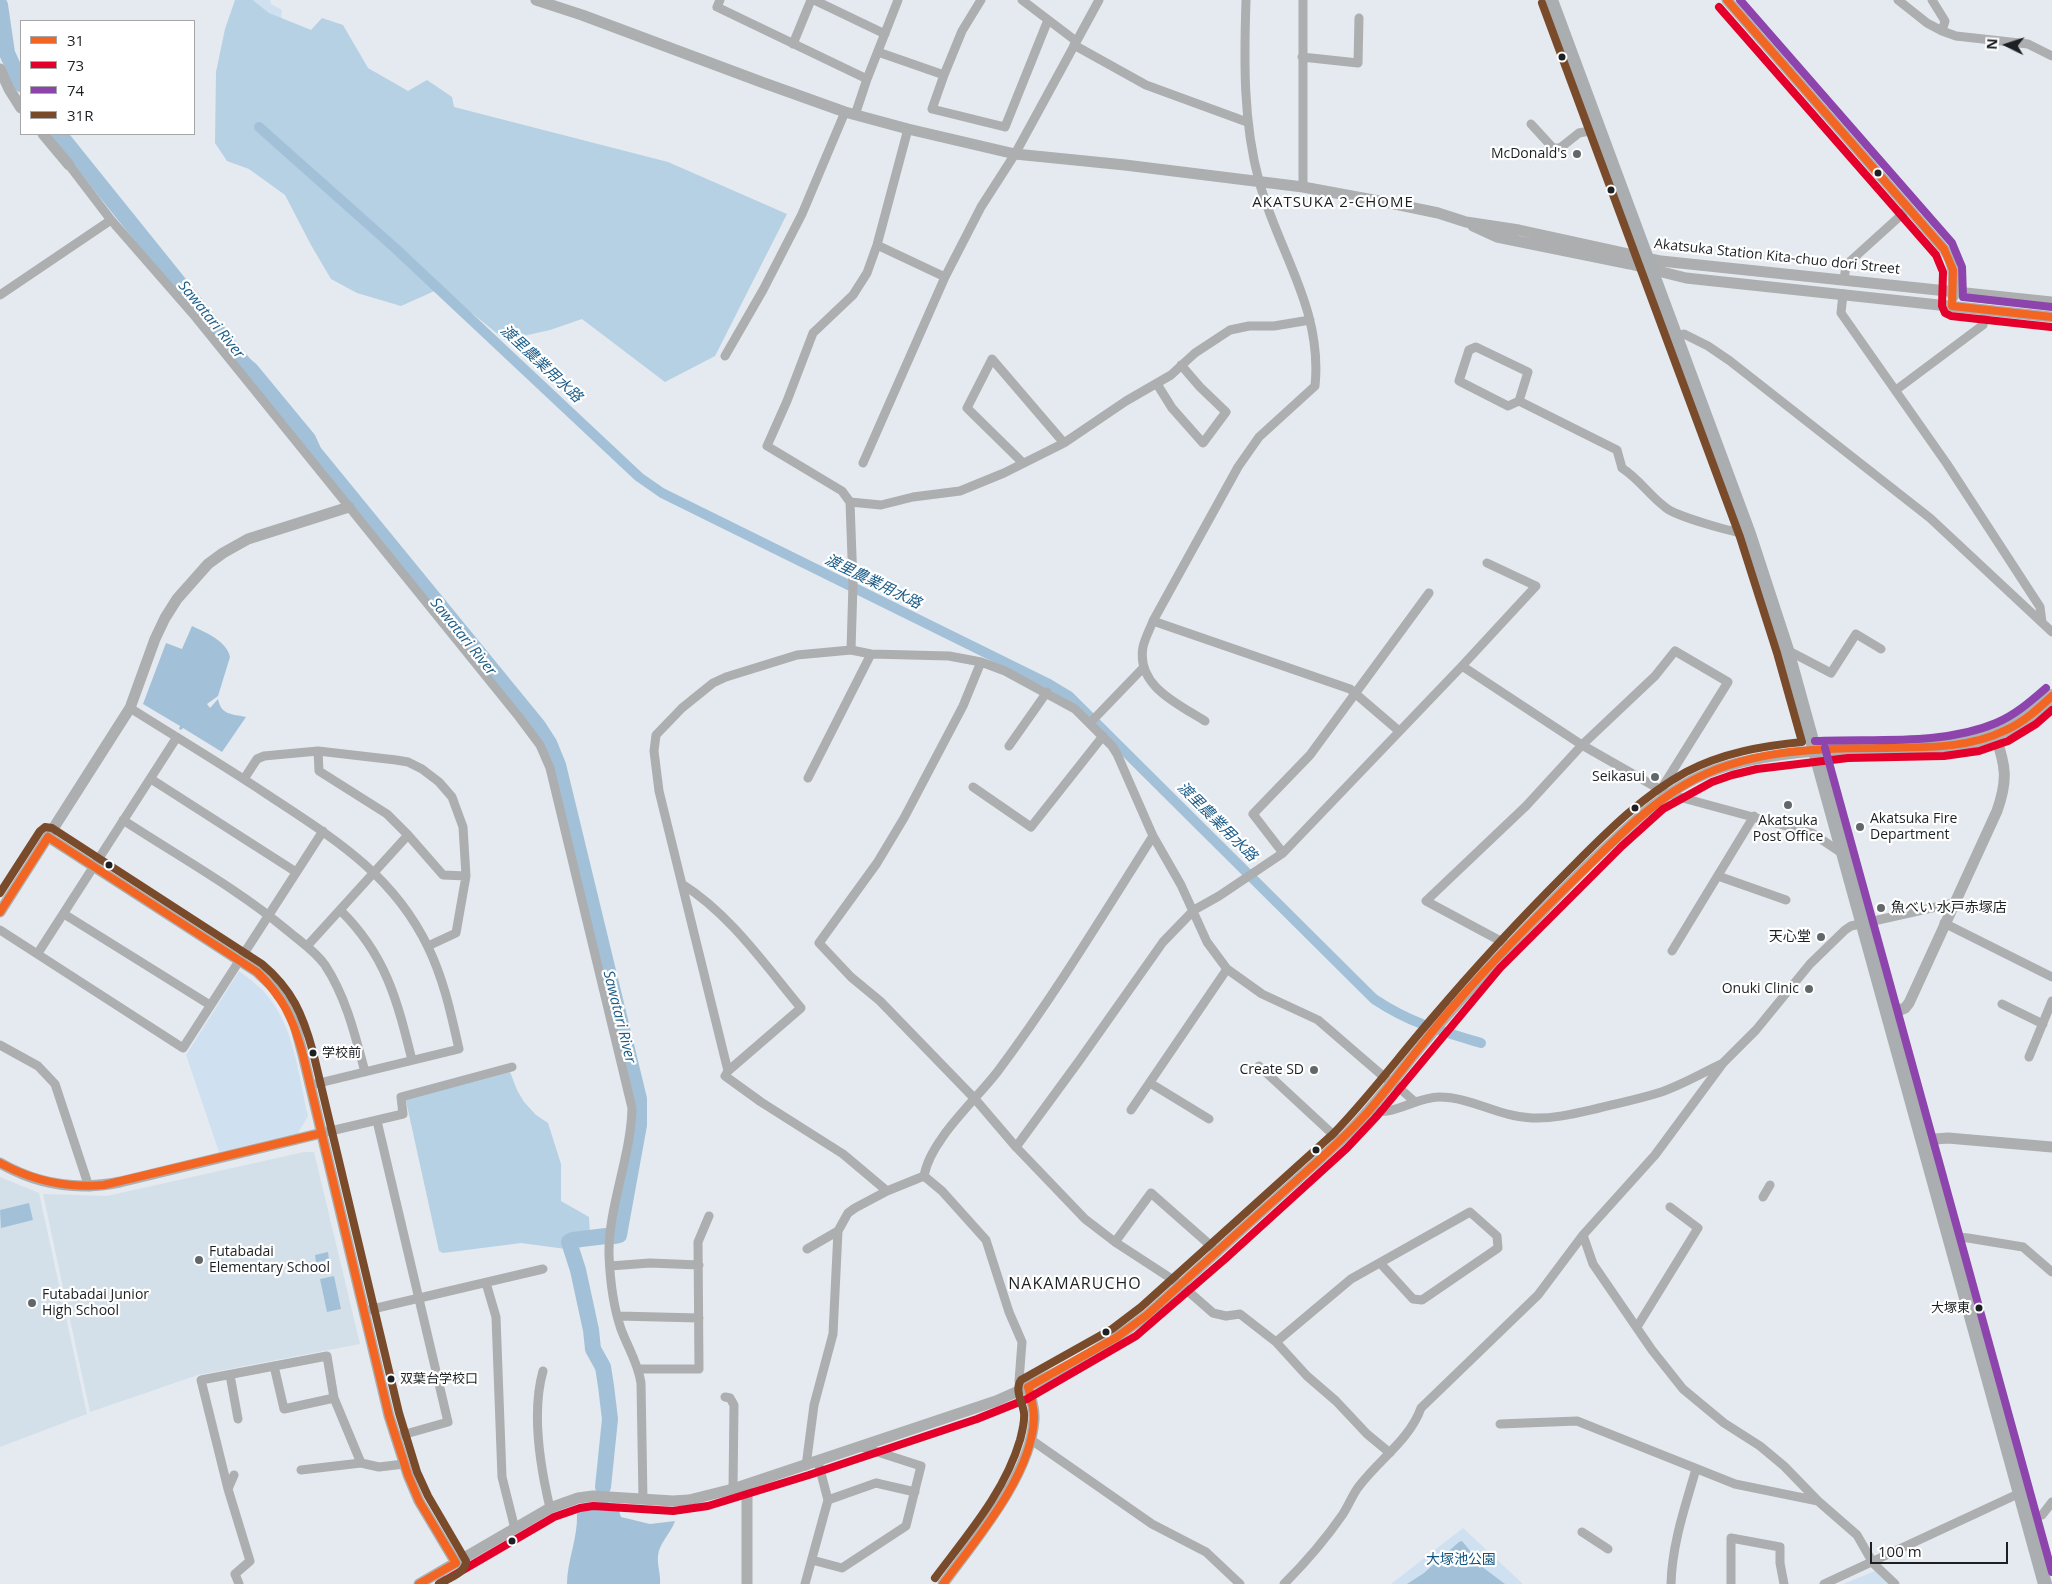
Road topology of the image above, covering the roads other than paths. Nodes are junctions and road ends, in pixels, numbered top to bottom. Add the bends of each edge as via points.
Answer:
1 (536, 0) edge
2 (720, 0) edge
3 (812, 0) edge
4 (898, 0) edge
5 (981, 0) edge
6 (1022, 0) edge
7 (1099, 0) edge
8 (1246, 0) edge
9 (1303, 0) edge
10 (1551, 0) edge
11 (1727, 0) edge
12 (1898, 0) edge
13 (1932, 0) edge
14 (1359, 18) dead end
15 (1048, 20) junction
16 (1942, 31) junction
17 (885, 34) junction
18 (1075, 43) junction
19 (793, 44) junction
20 (878, 52) junction
21 (2052, 56) edge
22 (1302, 58) junction
23 (0, 69) edge
24 (944, 75) junction
25 (867, 79) junction
26 (20, 106) edge
27 (850, 113) junction
28 (1247, 122) junction
29 (1531, 124) dead end
30 (908, 129) junction
31 (1599, 129) junction
32 (44, 135) edge
33 (1015, 154) junction
34 (68, 166) joint
35 (1259, 181) junction
36 (1303, 187) junction
37 (1909, 208) junction
38 (111, 220) junction
39 (878, 245) junction
40 (1648, 264) junction
41 (1803, 275) junction
42 (945, 277) junction
43 (1844, 280) junction
44 (1801, 290) junction
45 (1953, 292) junction
46 (1843, 294) junction
47 (0, 295) edge
48 (2052, 302) edge
49 (1952, 306) junction
50 (1986, 310) junction
51 (2052, 317) edge
52 (1310, 320) junction
53 (1675, 337) junction
54 (725, 356) dead end
55 (1181, 365) junction
56 (1157, 384) junction
57 (1896, 390) junction
58 (1519, 401) junction
59 (1064, 443) junction
60 (863, 463) dead end
61 (1023, 464) junction
62 (850, 502) junction
63 (348, 507) junction
64 (1749, 534) junction
65 (1487, 563) dead end
66 (1429, 594) dead end
67 (1153, 621) junction
68 (2042, 622) junction
69 (2052, 632) edge
70 (1881, 649) dead end
71 (851, 650) junction
72 (1787, 650) junction
73 (871, 654) junction
74 (981, 662) junction
75 (1462, 666) junction
76 (1143, 668) junction
77 (1047, 692) junction
78 (1356, 694) junction
79 (2052, 696) edge
80 (130, 708) junction
81 (1092, 720) junction
82 (1205, 721) dead end
83 (1399, 731) junction
84 (1995, 735) junction
85 (1102, 736) junction
86 (177, 737) junction
87 (1582, 745) junction
88 (1009, 746) dead end
89 (318, 751) junction
90 (1815, 751) junction
91 (151, 778) junction
92 (808, 778) dead end
93 (244, 779) junction
94 (973, 788) dead end
95 (1664, 792) junction
96 (1754, 816) junction
97 (123, 820) junction
98 (323, 831) junction
99 (408, 835) junction
100 (1153, 836) junction
101 (48, 837) junction
102 (1283, 853) junction
103 (1843, 854) junction
104 (93, 866) junction
105 (374, 871) junction
106 (296, 872) junction
107 (466, 876) junction
108 (1718, 876) junction
109 (682, 884) junction
110 (1786, 900) dead end
111 (1954, 903) junction
112 (340, 910) junction
113 (1194, 910) junction
114 (0, 912) edge
115 (64, 914) junction
116 (269, 915) junction
117 (1862, 924) junction
118 (1944, 924) junction
119 (0, 930) edge
120 (308, 945) junction
121 (1508, 945) junction
122 (428, 946) junction
123 (1672, 951) dead end
124 (38, 953) junction
125 (241, 960) junction
126 (1227, 969) junction
127 (2052, 977) edge
128 (2052, 1001) edge
129 (2002, 1004) dead end
130 (210, 1005) junction
131 (1887, 1015) junction
132 (2042, 1024) junction
133 (0, 1045) edge
134 (2029, 1057) dead end
135 (412, 1060) junction
136 (1723, 1063) junction
137 (1259, 1066) dead end
138 (512, 1068) dead end
139 (728, 1071) junction
140 (365, 1072) junction
141 (1391, 1082) junction
142 (1150, 1083) junction
143 (311, 1085) junction
144 (975, 1099) junction
145 (1415, 1102) junction
146 (1131, 1110) dead end
147 (1369, 1110) junction
148 (1209, 1118) dead end
149 (377, 1121) junction
150 (322, 1133) junction
151 (1922, 1140) junction
152 (1340, 1142) junction
153 (1016, 1146) junction
154 (2052, 1148) edge
155 (0, 1163) edge
156 (924, 1176) junction
157 (1770, 1185) dead end
158 (89, 1187) junction
159 (887, 1191) junction
160 (1763, 1197) dead end
161 (1670, 1207) dead end
162 (709, 1216) dead end
163 (838, 1231) junction
164 (1583, 1235) junction
165 (1948, 1236) junction
166 (1115, 1242) junction
167 (807, 1249) dead end
168 (1218, 1252) junction
169 (1381, 1264) junction
170 (699, 1265) junction
171 (610, 1266) junction
172 (542, 1269) dead end
173 (2052, 1272) edge
174 (486, 1283) junction
175 (1180, 1285) junction
176 (420, 1298) junction
177 (364, 1312) junction
178 (618, 1316) junction
179 (699, 1318) junction
180 (1636, 1327) junction
181 (1276, 1342) junction
182 (274, 1366) junction
183 (639, 1369) junction
184 (543, 1371) dead end
185 (230, 1375) junction
186 (1025, 1388) junction
187 (725, 1397) dead end
188 (334, 1398) junction
189 (238, 1418) dead end
190 (1500, 1424) dead end
191 (395, 1437) junction
192 (1030, 1439) junction
193 (862, 1447) junction
194 (1390, 1452) junction
195 (818, 1462) junction
196 (361, 1463) junction
197 (404, 1464) junction
198 (806, 1466) junction
199 (1696, 1469) junction
200 (301, 1470) dead end
201 (234, 1475) dead end
202 (746, 1485) junction
203 (228, 1489) junction
204 (733, 1489) junction
205 (915, 1492) junction
206 (2020, 1493) junction
207 (643, 1500) junction
208 (828, 1500) junction
209 (1818, 1501) junction
210 (2052, 1502) edge
211 (550, 1508) junction
212 (2027, 1519) junction
213 (515, 1529) junction
214 (1582, 1532) dead end
215 (1608, 1549) dead end
216 (812, 1560) junction
217 (456, 1563) junction
218 (1872, 1563) junction
219 (439, 1573) junction
220 (239, 1584) edge
221 (419, 1584) edge
222 (444, 1584) edge
223 (747, 1584) edge
224 (805, 1584) edge
225 (943, 1584) edge
226 (1240, 1584) edge
227 (1284, 1584) edge
228 (1671, 1584) edge
229 (1731, 1584) edge
230 (1784, 1584) edge
231 (1824, 1584) edge
232 (1895, 1584) edge
233 (2045, 1584) edge

1 - 27 street, Akatsuka Station Kita-chuo dori Street
2 - 19 street via 717,7
3 - 17 street
3 - 19 street
4 - 17 street
5 - 24 street via 962,31
6 - 15 street
7 - 18 street
8 - 28 street
9 - 22 street
10 - 31 highway
11 - 37 street
12 - 16 street
13 - 16 street via 1945,21
14 - 22 street via 1358,63
15 - 18 street
15 - 24 street via 1005,127 932,109
16 - 21 street via 1956,36 2028,44
17 - 20 street
18 - 28 street via 1146,84
18 - 33 street
19 - 25 street
20 - 24 street
20 - 25 street
22 - 36 street
23 - 26 street
25 - 27 street
27 - 30 street, Akatsuka Station Kita-chuo dori Street
27 - 54 street via 763,290
28 - 35 street
29 - 31 street via 1553,148 1560,148 1579,133
30 - 33 street, Akatsuka Station Kita-chuo dori Street
30 - 39 street
31 - 40 highway
32 - 34 street
33 - 35 street, Akatsuka Station Kita-chuo dori Street
33 - 42 street via 981,207
34 - 38 street
35 - 36 street, Akatsuka Station Kita-chuo dori Street
35 - 52 street via 1308,307
36 - 40 street, Akatsuka Station Kita-chuo dori Street via 1438,213 1497,237
37 - 43 street via 1846,265
37 - 45 street via 1950,258 1954,272
38 - 47 street
38 - 63 street via 193,314
39 - 42 street
39 - 62 street via 862,284 813,333 767,446 842,491
40 - 41 street, Akatsuka Station Kita-chuo dori Street via 1675,262
40 - 44 street, Akatsuka Station Kita-chuo dori Street via 1686,278
40 - 53 highway
41 - 43 street, Akatsuka Station Kita-chuo dori Street
41 - 44 street
42 - 60 street
43 - 45 street, Akatsuka Station Kita-chuo dori Street
44 - 46 street, Akatsuka Station Kita-chuo dori Street
45 - 48 street, Akatsuka Station Kita-chuo dori Street
45 - 49 street
46 - 49 street, Akatsuka Station Kita-chuo dori Street
46 - 57 street via 1841,313
49 - 50 street, Akatsuka Station Kita-chuo dori Street
50 - 51 street, Akatsuka Station Kita-chuo dori Street
50 - 57 street via 1983,325
52 - 55 street via 1230,330
52 - 67 street via 1317,367 1315,386 1259,437 1238,468
53 - 64 highway
53 - 68 street via 1684,334 1730,362 1930,518
55 - 56 street
55 - 56 street via 1226,412 1203,443 1172,408
56 - 59 street
57 - 68 street via 2040,608
58 - 58 street via 1508,406 1459,381 1469,350 1476,347 1528,372
58 - 64 street via 1617,450 1622,468 1636,477 1666,509 1734,533
59 - 61 street
59 - 61 street via 992,358 967,408
61 - 62 street via 960,491 881,505
62 - 71 street
63 - 80 street via 248,539 208,564 177,598 165,618
63 - 171 street via 520,716 540,745 550,768 632,1108 630,1138 610,1234
64 - 72 highway
65 - 75 street via 1536,586
66 - 78 street
67 - 76 street via 1143,647
67 - 78 street via 1350,689
68 - 69 street
70 - 72 street via 1856,634 1831,673
71 - 73 street
71 - 109 street via 797,656 726,677 688,703 656,735 654,751 659,791
72 - 90 highway
73 - 74 street via 949,656
73 - 92 street
74 - 77 street
74 - 144 street via 963,706 904,818 878,863 819,943
75 - 83 street
75 - 87 street
76 - 81 street
76 - 82 street via 1159,692
77 - 81 street
77 - 88 street
78 - 83 street
78 - 102 street via 1310,755 1253,814
79 - 84 main road via 2030,716
80 - 86 street
80 - 101 street
81 - 85 street
83 - 102 street
84 - 90 main road via 1952,746
84 - 111 street via 2005,769 2002,798
85 - 94 street via 1031,827
85 - 100 street via 1118,754
86 - 91 street
86 - 93 street
87 - 95 street
87 - 95 street via 1656,676 1675,652 1728,682
87 - 121 street via 1526,806 1426,901
89 - 93 street via 264,756 257,759
89 - 99 street via 319,771 387,814
89 - 107 street via 408,762 439,782 452,797 463,827
90 - 95 street via 1728,765
90 - 103 highway
91 - 97 street
91 - 106 street
93 - 98 street
95 - 96 street
95 - 121 street
96 - 103 street via 1812,833
96 - 108 street
97 - 104 street
97 - 116 street
98 - 105 street
98 - 106 street
99 - 105 street
99 - 107 street via 443,875
100 - 113 street
100 - 144 street via 1055,989 998,1072
101 - 104 street
101 - 114 street
102 - 113 street
103 - 117 highway
104 - 115 street
104 - 125 street
105 - 112 street
105 - 122 street via 399,900
106 - 116 street
107 - 122 street via 456,932
108 - 110 street
108 - 123 street
109 - 139 street
109 - 139 street via 724,918 801,1008
111 - 117 street
111 - 118 street
112 - 120 street
112 - 135 street via 369,942 384,969
113 - 126 street via 1207,942
113 - 153 street via 1163,942
115 - 124 street
115 - 130 street
116 - 120 street
116 - 125 street
117 - 131 highway
117 - 136 street via 1849,927 1810,964 1756,1030
118 - 127 street
118 - 131 street via 1909,1003
119 - 124 street
120 - 140 street via 340,990
121 - 141 street
122 - 135 street via 448,1000 460,1049
124 - 130 street via 183,1048
125 - 130 street
125 - 143 street via 272,986 285,1004 296,1025
126 - 141 street via 1262,994 1318,1020
126 - 142 street
128 - 132 street
129 - 132 street
131 - 151 highway
132 - 134 street
133 - 158 street via 38,1066 55,1084
135 - 140 street
136 - 145 street via 1656,1094 1551,1118 1504,1114 1452,1098
136 - 164 street via 1655,1155
137 - 152 street
138 - 149 street via 401,1097 403,1114
139 - 159 street via 725,1076 843,1154
140 - 143 street
141 - 145 street
141 - 147 street
142 - 146 street
142 - 148 street
143 - 150 street
144 - 153 street
144 - 156 street via 939,1142
145 - 147 street via 1385,1112
147 - 152 street
149 - 150 street
149 - 176 street
150 - 158 street
150 - 177 street
151 - 154 street via 1948,1138
151 - 165 highway
152 - 168 street
153 - 166 street via 1086,1219
155 - 158 street via 29,1178
156 - 159 street
156 - 186 street via 986,1240 1022,1342 1020,1381
157 - 160 street
159 - 163 street via 848,1213
161 - 180 street via 1698,1228
162 - 170 street via 698,1242
163 - 167 street
163 - 198 street via 834,1334 814,1405
164 - 180 street via 1593,1264
164 - 194 street via 1530,1303 1422,1408 1418,1419
165 - 173 street via 2023,1248
165 - 206 highway
166 - 168 street via 1151,1193
166 - 175 street
168 - 175 street
169 - 169 street via 1470,1212 1497,1236 1498,1248 1422,1300 1412,1299
169 - 181 street via 1352,1279
170 - 171 street via 650,1263
170 - 179 street
171 - 178 street
172 - 174 street
174 - 176 street
174 - 213 street via 496,1317 502,1477
175 - 181 street via 1213,1313 1226,1316 1240,1314
175 - 186 street via 1117,1337
176 - 177 street
176 - 191 street via 448,1422
177 - 191 street
178 - 179 street
178 - 183 street
179 - 183 street via 699,1369
180 - 209 street via 1683,1389 1724,1423 1760,1446
181 - 194 street via 1367,1434
182 - 185 street
182 - 188 street via 284,1409
182 - 188 street via 327,1356
183 - 207 street via 642,1382
184 - 211 street via 538,1420 540,1468
185 - 189 street
185 - 203 street via 201,1380
186 - 192 street via 1034,1411
186 - 193 street via 974,1410
187 - 204 street via 730,1398 734,1405
188 - 196 street
190 - 199 street via 1577,1421
191 - 197 street
192 - 225 street via 1010,1490
192 - 226 street via 1152,1524 1206,1552
193 - 195 street
193 - 205 street via 922,1466
194 - 227 street via 1359,1486 1313,1555
195 - 198 street
195 - 208 street
196 - 197 street via 379,1467
196 - 200 street
197 - 217 street via 419,1501
198 - 202 street
199 - 209 street via 1735,1484
199 - 228 street via 1677,1534
201 - 203 street
202 - 204 street
202 - 223 street
203 - 220 street via 250,1561 235,1574
204 - 207 street via 689,1500
205 - 208 street via 876,1483
205 - 216 street via 906,1526 882,1542 842,1568
206 - 212 highway
206 - 218 street
207 - 211 street via 593,1496
208 - 216 street
209 - 218 street via 1857,1535
210 - 212 street via 2042,1514
211 - 213 street
212 - 233 highway
213 - 217 street
214 - 215 street
216 - 224 street
217 - 219 street
218 - 231 street
218 - 232 street
219 - 221 street
219 - 222 street
229 - 230 street via 1732,1538 1780,1547

